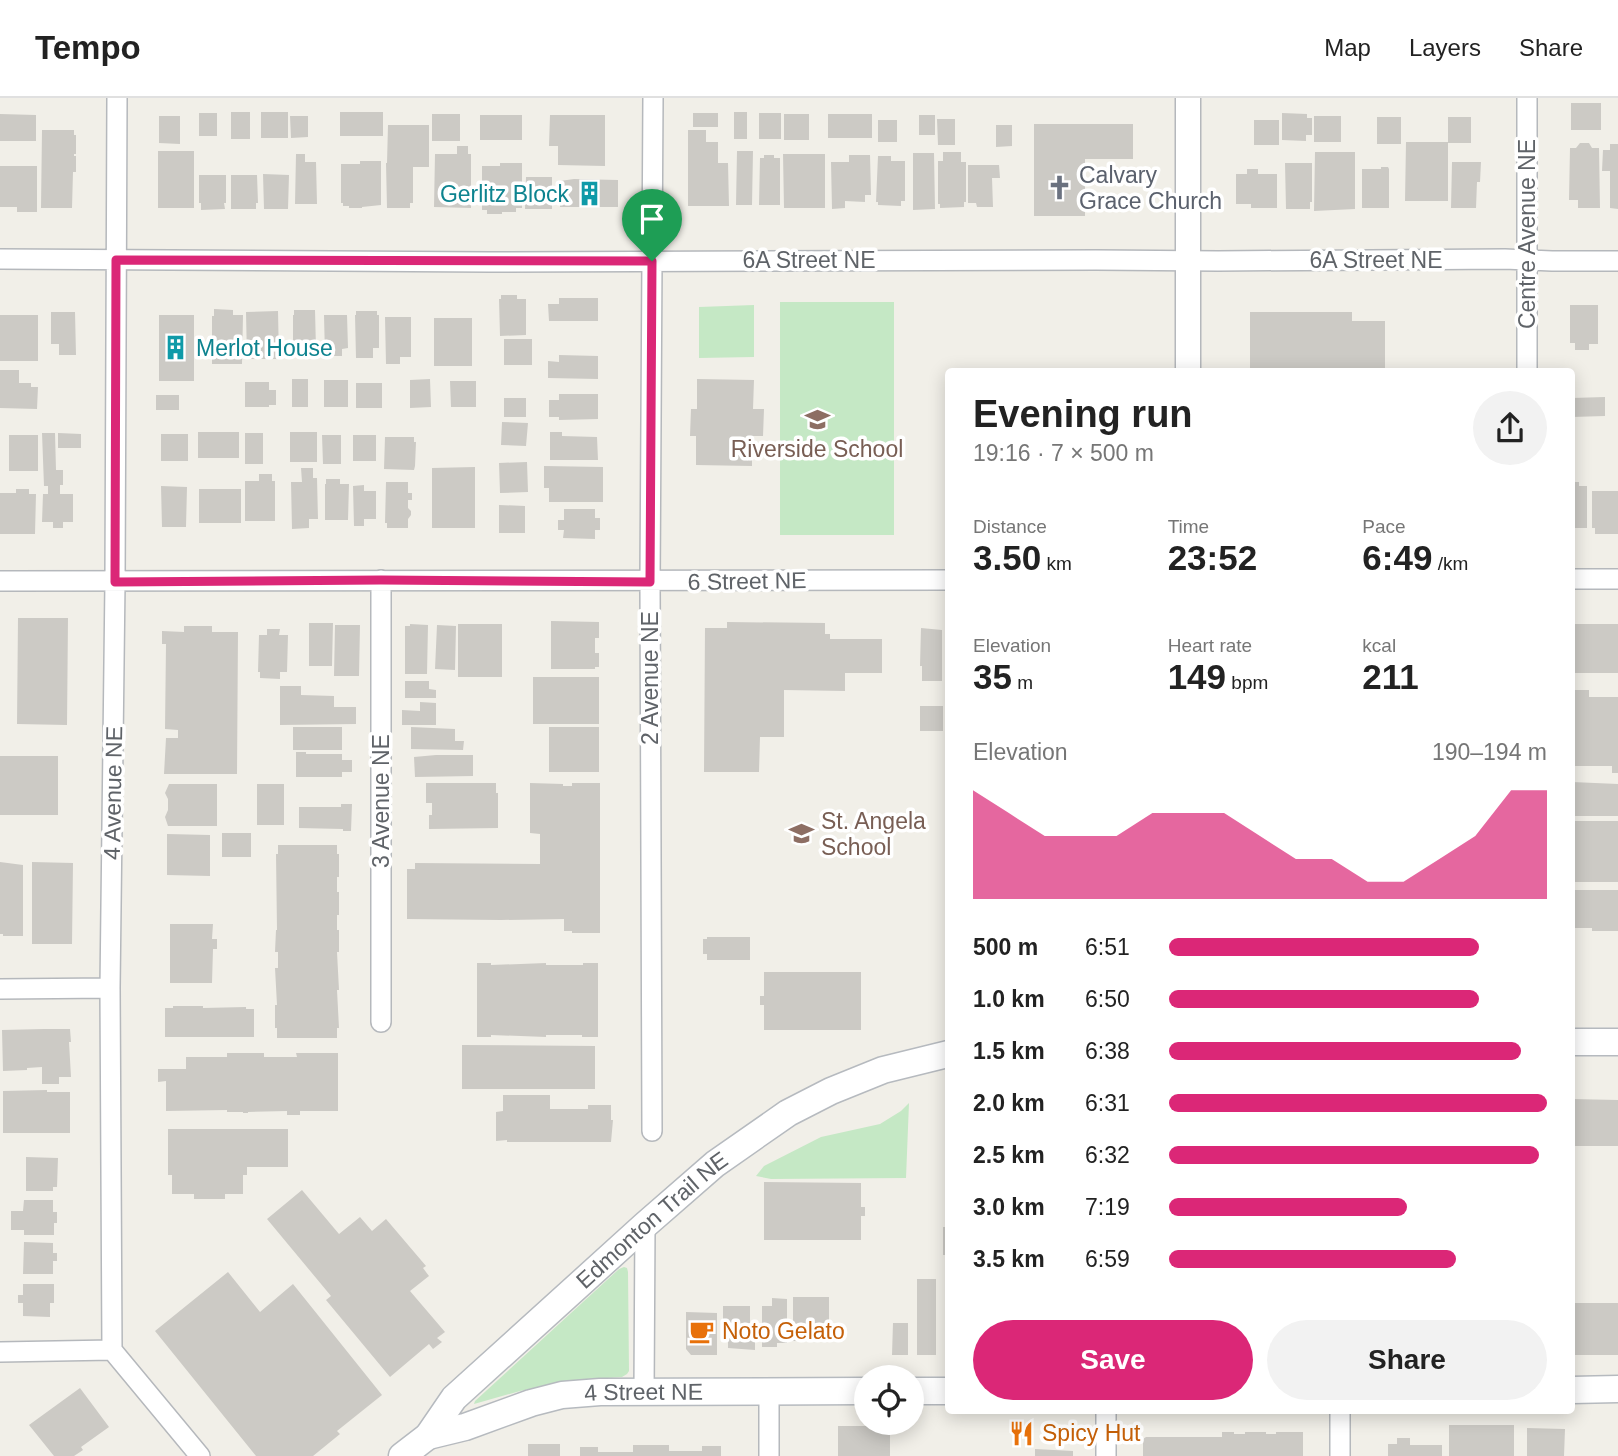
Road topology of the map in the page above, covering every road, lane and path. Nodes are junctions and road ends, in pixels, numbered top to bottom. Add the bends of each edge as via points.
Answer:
1 (117, 98) edge
2 (653, 98) edge
3 (1188, 98) edge
4 (1527, 98) edge
5 (0, 259) edge
6 (116, 260) junction
7 (1188, 260) junction
8 (1528, 260) junction
9 (652, 261) junction
10 (1618, 261) edge
11 (1188, 368) edge
12 (1527, 368) edge
13 (1575, 579) edge
14 (1618, 579) edge
15 (381, 580) junction
16 (945, 580) edge
17 (0, 581) edge
18 (115, 582) junction
19 (650, 582) junction
20 (110, 988) junction
21 (0, 989) edge
22 (381, 1021) dead end
23 (1575, 1042) edge
24 (1618, 1042) edge
25 (945, 1055) edge
26 (652, 1131) dead end
27 (645, 1225) junction
28 (112, 1350) junction
29 (0, 1352) edge
30 (1618, 1389) edge
31 (1575, 1390) edge
32 (769, 1391) junction
33 (854, 1391) edge
34 (924, 1391) edge
35 (945, 1391) edge
36 (644, 1392) junction
37 (1106, 1414) edge
38 (1340, 1414) edge
39 (428, 1436) junction
40 (405, 1455) edge
41 (200, 1456) edge
42 (769, 1456) edge
43 (1106, 1456) edge
44 (1340, 1456) edge

1 - 6 street, 4 Avenue NE
2 - 9 street, 2 Avenue NE
3 - 7 street
4 - 8 street, Centre Avenue NE
5 - 6 street, 6A Street NE
6 - 9 street, 6A Street NE
6 - 18 street, 4 Avenue NE
7 - 8 street, 6A Street NE
7 - 9 street, 6A Street NE
7 - 11 street
8 - 10 street, 6A Street NE
8 - 12 street, Centre Avenue NE
9 - 19 street, 2 Avenue NE
13 - 14 street
15 - 18 street, 6 Street NE
15 - 19 street, 6 Street NE
15 - 22 street, 3 Avenue NE
16 - 19 street, 6 Street NE
17 - 18 street, 6 Street NE
18 - 20 street, 4 Avenue NE
19 - 26 street, 2 Avenue NE
20 - 21 street
20 - 28 street, 4 Avenue NE
23 - 24 main road
25 - 27 main road, Edmonton Trail NE via 883,1070 788,1113 715,1164
27 - 36 street
27 - 39 main road, Edmonton Trail NE via 454,1398
28 - 29 street
28 - 41 street
30 - 31 main road
32 - 33 main road, 4 Street NE
32 - 36 main road, 4 Street NE
32 - 42 street
34 - 35 main road
36 - 39 main road, 4 Street NE via 562,1395
37 - 43 street
38 - 44 street
39 - 40 main road, Edmonton Trail NE

